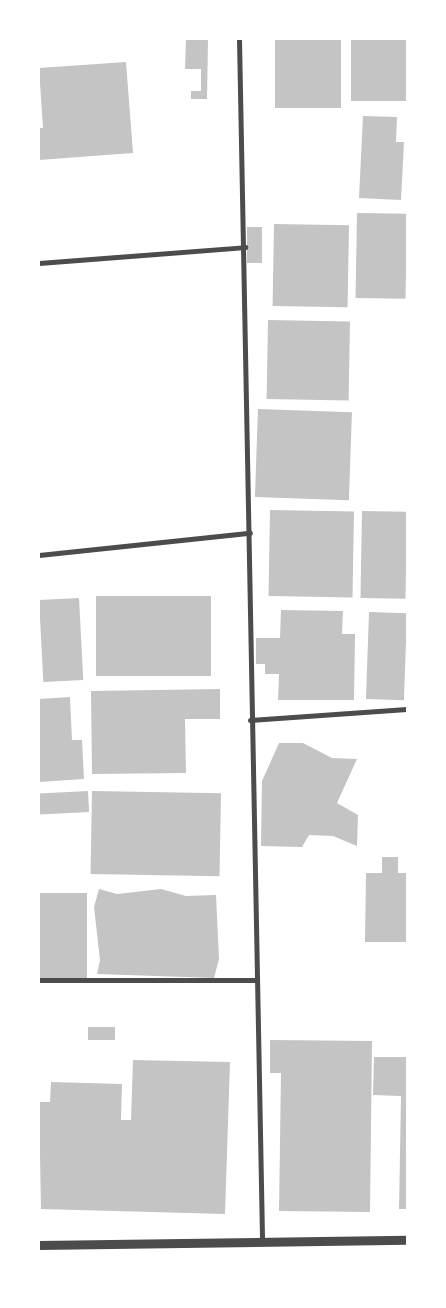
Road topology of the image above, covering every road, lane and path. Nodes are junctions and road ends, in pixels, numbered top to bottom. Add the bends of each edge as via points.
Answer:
1 (239, 39) edge
2 (245, 248) junction
3 (39, 263) edge
4 (250, 533) junction
5 (39, 555) edge
6 (407, 709) edge
7 (250, 720) junction
8 (39, 980) edge
9 (257, 980) junction
10 (407, 1240) edge
11 (262, 1242) junction
12 (39, 1245) edge

1 - 2 street
2 - 3 street
2 - 4 street
4 - 5 street
4 - 7 street
6 - 7 street
7 - 9 street
8 - 9 street
9 - 11 street
10 - 11 street
11 - 12 street

